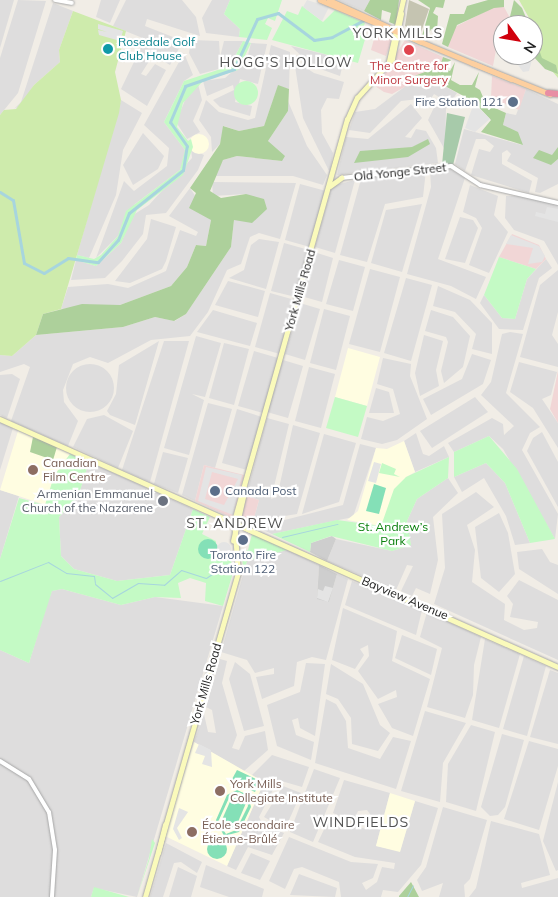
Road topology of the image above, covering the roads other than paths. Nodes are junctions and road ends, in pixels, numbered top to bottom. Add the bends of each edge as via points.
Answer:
1 (55, 0) edge
2 (320, 0) edge
3 (329, 0) edge
4 (403, 0) edge
5 (72, 3) dead end
6 (357, 14) junction
7 (399, 32) junction
8 (548, 93) joint
9 (558, 96) edge
10 (333, 176) junction
11 (342, 178) junction
12 (330, 186) junction
13 (558, 203) edge
14 (0, 419) edge
15 (235, 523) junction
16 (558, 667) edge
17 (0, 761) edge
18 (52, 897) edge
19 (145, 897) edge

1 - 5 street
2 - 6 main road
3 - 6 main road
4 - 7 main road, York Mills Road
6 - 7 main road
7 - 8 main road
7 - 10 main road, York Mills Road via 388,63 362,92 347,120
8 - 9 highway
10 - 11 main road
10 - 12 main road, York Mills Road
11 - 12 main road
11 - 13 street, Old Yonge Street via 451,166 480,185
12 - 15 main road, York Mills Road
14 - 15 main road, Bayview Avenue
15 - 16 main road, Bayview Avenue
15 - 19 main road, York Mills Road via 236,578
17 - 18 street via 29,779 49,812 55,850

